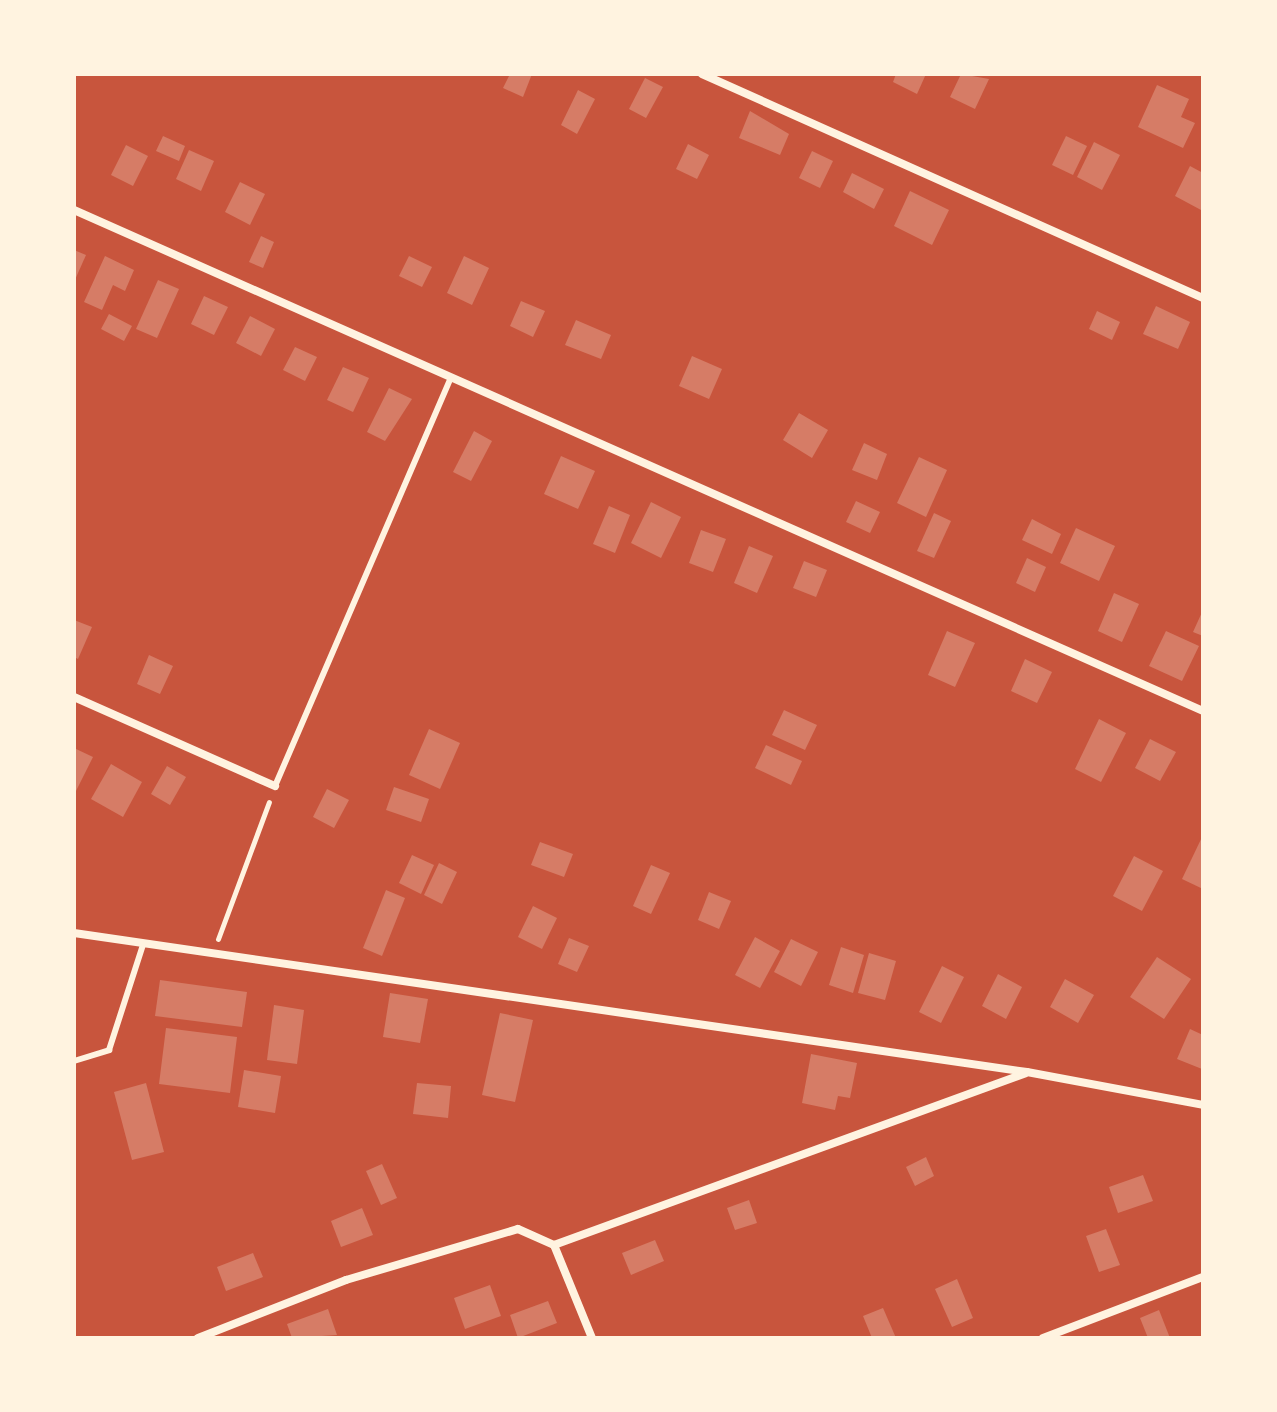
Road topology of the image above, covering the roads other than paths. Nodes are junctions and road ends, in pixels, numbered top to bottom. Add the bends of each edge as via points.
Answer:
1 (702, 74) edge
2 (74, 210) edge
3 (1203, 298) edge
4 (450, 379) junction
5 (74, 697) edge
6 (1203, 711) edge
7 (275, 786) joint
8 (74, 933) edge
9 (143, 945) junction
10 (74, 1061) edge
11 (1027, 1072) junction
12 (1203, 1105) edge
13 (554, 1245) junction
14 (1203, 1277) edge
15 (198, 1338) edge
16 (592, 1338) edge
17 (1043, 1338) edge

1 - 3 street
2 - 4 street
4 - 6 street
4 - 7 lane
5 - 7 street
8 - 9 street
9 - 10 lane via 109,1050
9 - 11 street
11 - 12 street
11 - 13 street
13 - 15 street via 518,1229 346,1280
13 - 16 street
14 - 17 street

